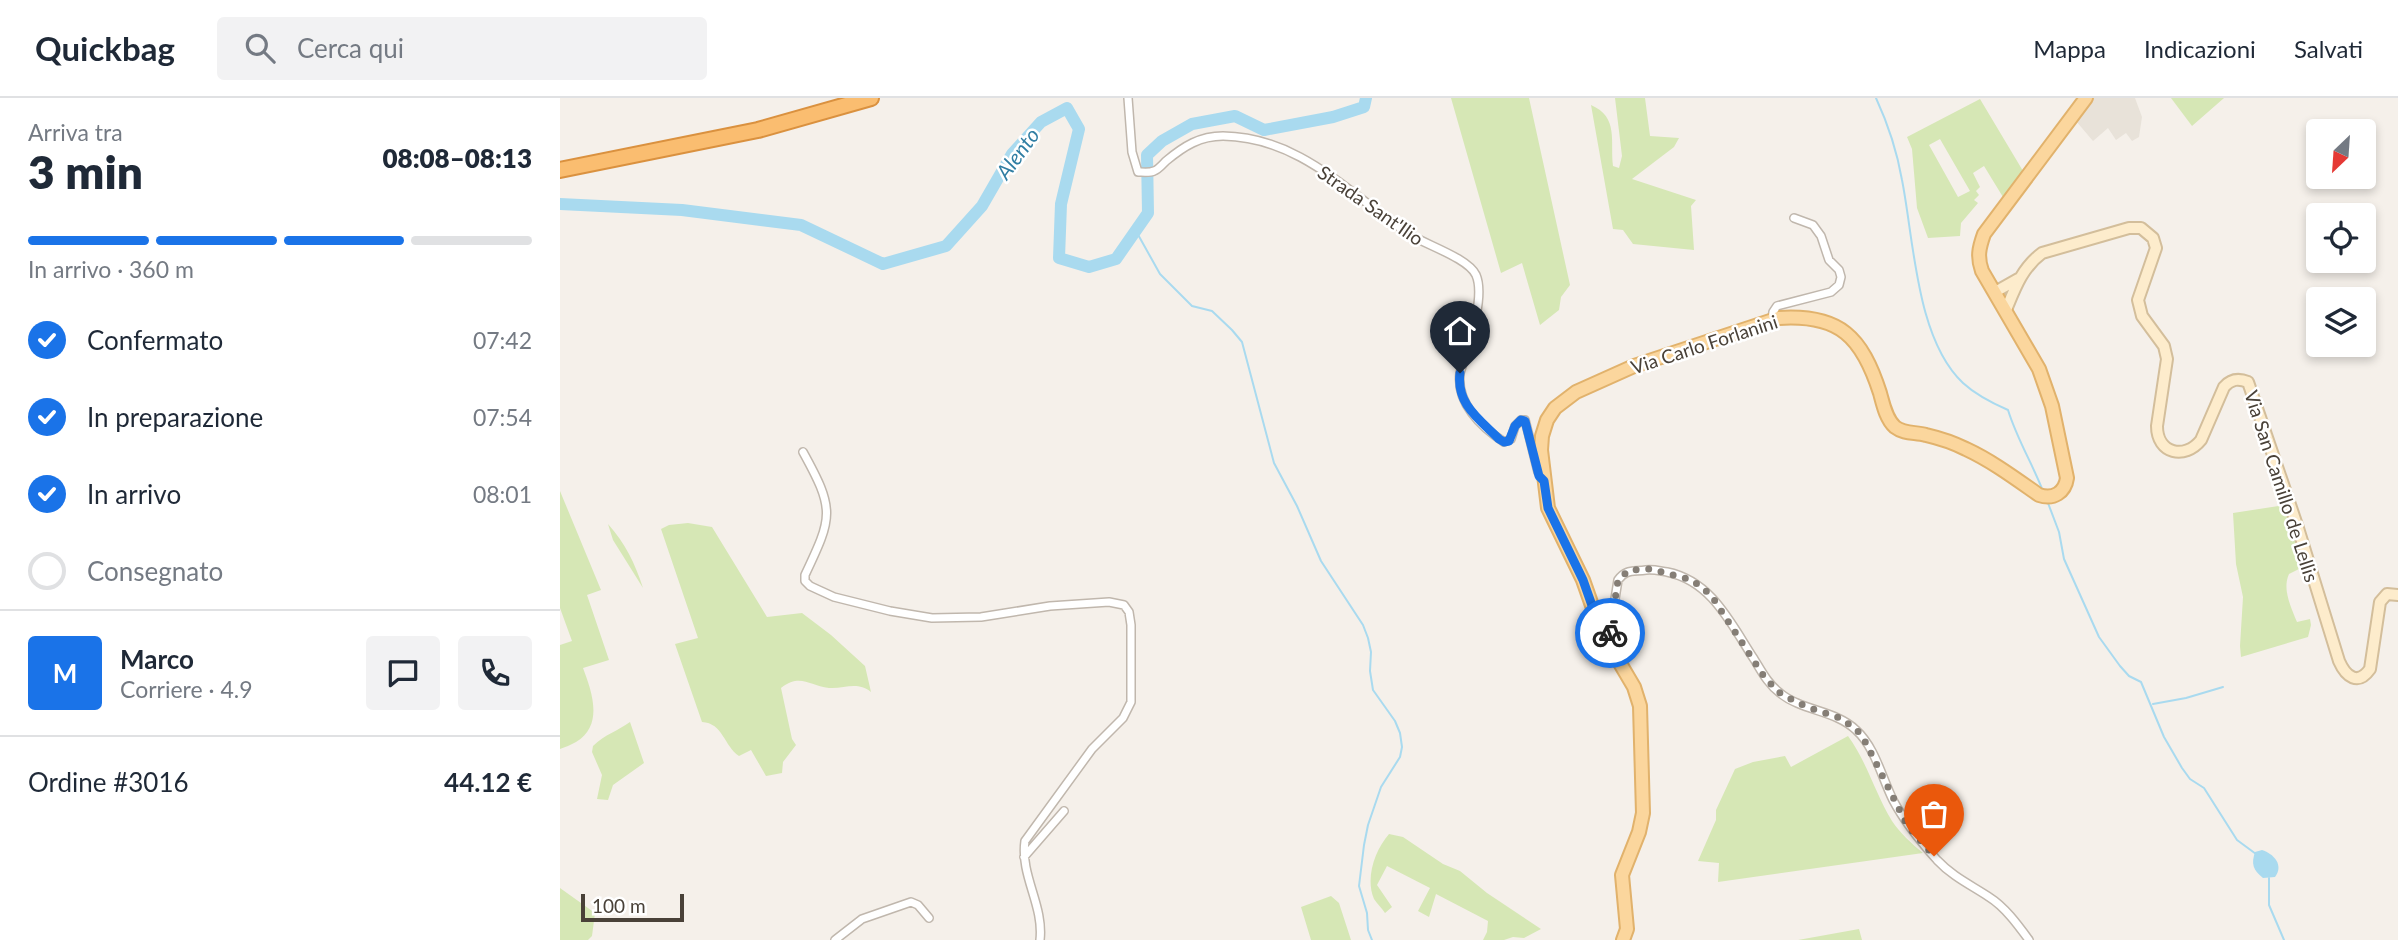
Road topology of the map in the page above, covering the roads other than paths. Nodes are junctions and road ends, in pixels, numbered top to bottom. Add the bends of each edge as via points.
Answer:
1 (871, 98) edge
2 (1128, 98) edge
3 (2086, 98) edge
4 (560, 170) edge
5 (1794, 218) dead end
6 (2018, 279) junction
7 (1995, 292) junction
8 (2006, 310) junction
9 (1772, 321) junction
10 (803, 452) dead end
11 (1544, 481) junction
12 (2398, 595) edge
13 (1608, 643) junction
14 (1064, 811) dead end
15 (1024, 857) junction
16 (929, 918) dead end
17 (835, 940) edge
18 (1040, 940) edge
19 (1623, 940) edge
20 (2029, 940) edge

1 - 4 highway via 758,130
2 - 11 street, Strada Sant'Ilio via 1138,172 1154,171 1196,140 1221,136 1277,145 1316,165 1407,233 1472,267 1480,286 1460,373 1462,396 1470,411 1504,442 1511,439 1517,423 1525,421
3 - 7 main road, Via Carlo Forlanini via 1984,234 1978,260
5 - 9 street via 1813,225 1842,277 1831,292 1777,306
6 - 7 main road, Via San Camillo de Lellis
6 - 8 main road, Via San Camillo de Lellis
6 - 12 main road, Via San Camillo de Lellis via 2042,253 2129,228 2146,230 2155,248 2138,300 2142,316 2164,346 2157,426 2160,441 2177,452 2196,446 2224,387 2236,379 2248,382 2339,661 2350,678 2365,677 2370,669 2380,602 2387,594
7 - 8 main road, Via Carlo Forlanini
8 - 9 main road, Via Carlo Forlanini via 2039,369 2052,406 2067,478 2062,491 2054,496 2039,495 1966,449 1893,425 1872,368 1844,331 1817,319
9 - 11 main road, Via Carlo Forlanini via 1634,366 1568,396 1551,414 1542,436
10 - 15 street via 822,486 828,511 825,531 805,575 810,586 845,600 932,618 1109,602 1129,612 1131,702 1035,826 1025,841
11 - 13 main road, Via Carlo Forlanini via 1548,508
13 - 19 main road, Via Carlo Forlanini via 1640,706 1643,813 1622,875 1627,929
13 - 20 street via 1623,573 1651,569 1692,580 1711,595 1765,678 1781,694 1840,718 1857,730 1907,825 1944,867 1991,898
14 - 15 street
15 - 18 street via 1042,925
16 - 17 street via 911,902 862,919

